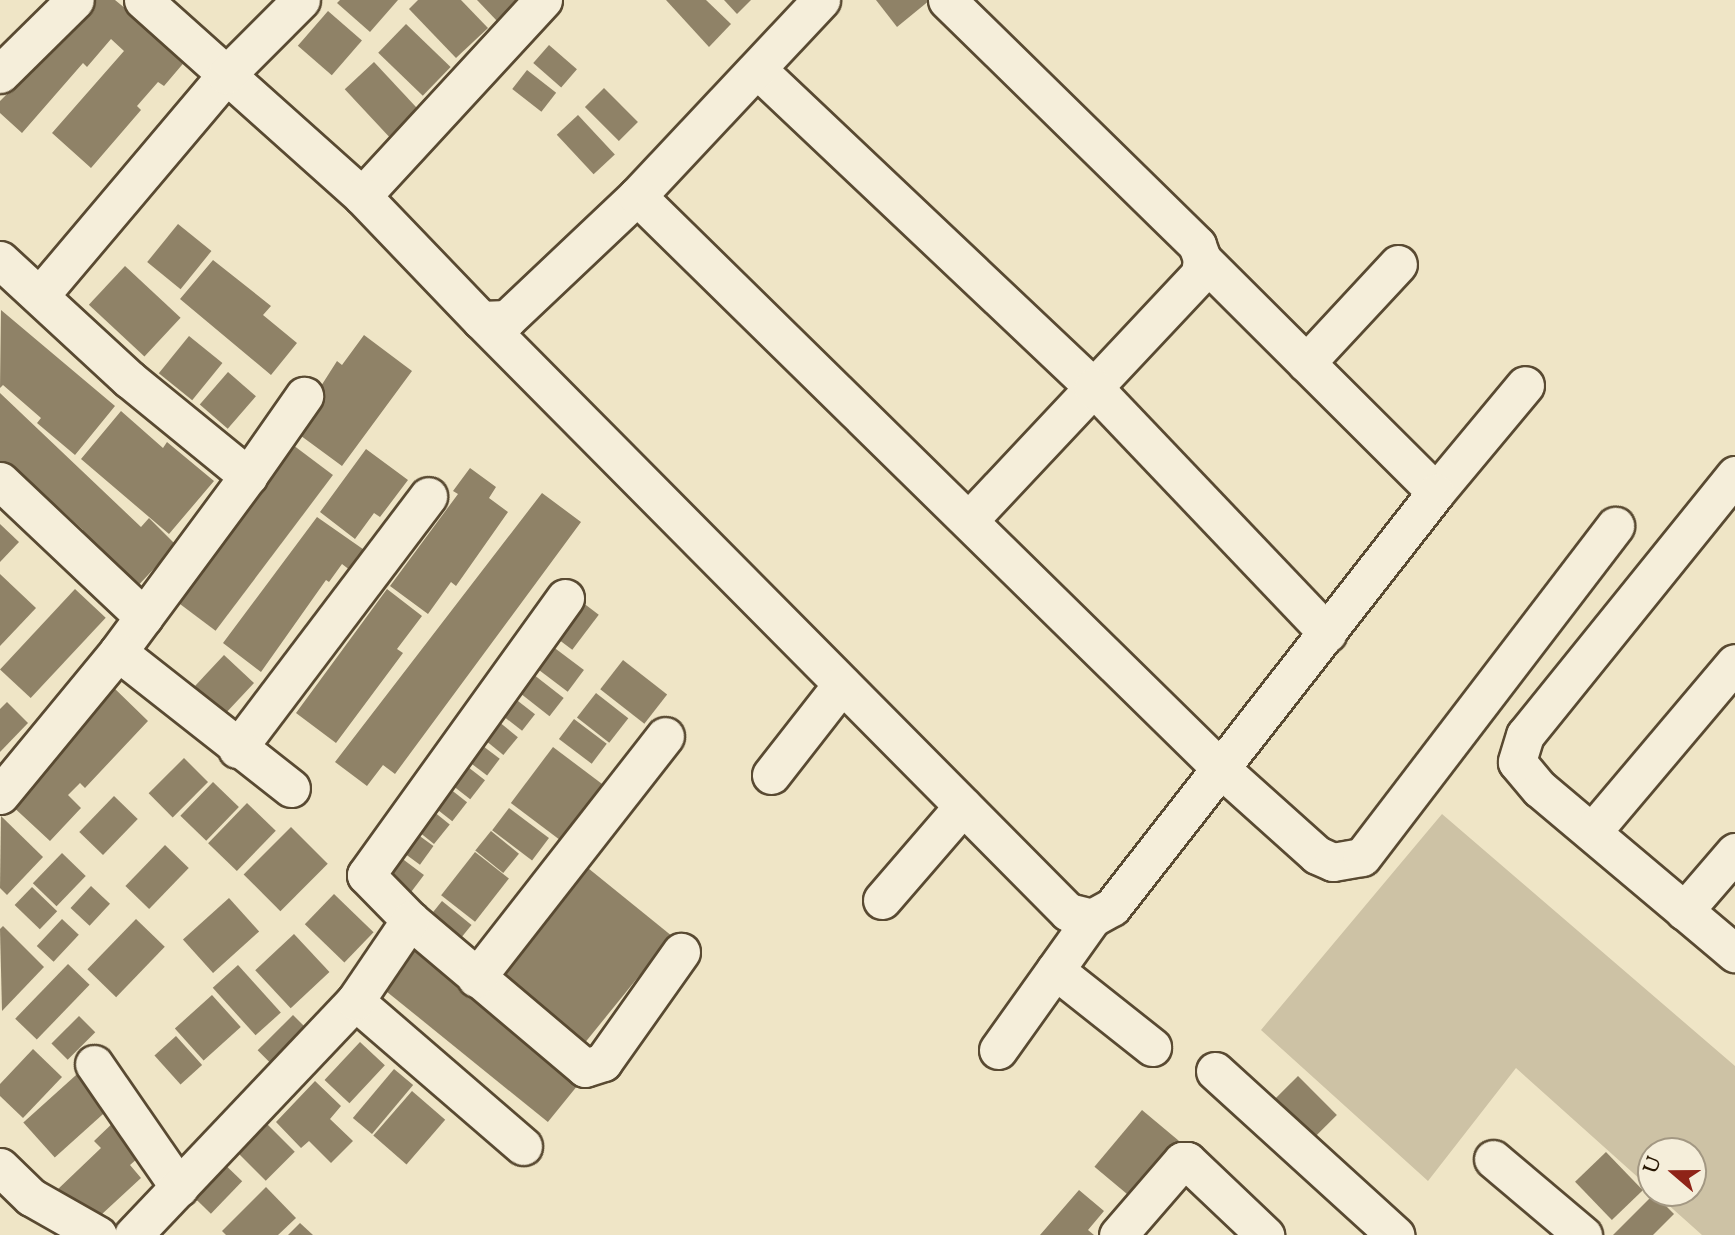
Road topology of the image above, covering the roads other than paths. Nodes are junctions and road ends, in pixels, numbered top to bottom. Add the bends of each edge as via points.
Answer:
1 (75, 0) edge
2 (144, 0) edge
3 (301, 0) edge
4 (543, 0) edge
5 (821, 0) edge
6 (947, 0) edge
7 (758, 70) junction
8 (0, 74) edge
9 (226, 75) junction
10 (362, 196) junction
11 (637, 196) junction
12 (1202, 259) junction
13 (0, 260) edge
14 (1398, 264) dead end
15 (41, 294) junction
16 (481, 320) junction
17 (1306, 363) junction
18 (1525, 386) dead end
19 (1093, 387) junction
20 (304, 397) dead end
21 (1735, 475) edge
22 (248, 476) junction
23 (0, 481) edge
24 (1436, 492) junction
25 (428, 496) dead end
26 (970, 519) junction
27 (1615, 526) dead end
28 (565, 598) dead end
29 (144, 617) junction
30 (1326, 633) junction
31 (118, 652) junction
32 (1735, 663) edge
33 (842, 684) junction
34 (665, 736) dead end
35 (237, 749) junction
36 (1220, 768) junction
37 (771, 775) dead end
38 (290, 788) dead end
39 (0, 795) edge
40 (963, 806) junction
41 (1592, 832) junction
42 (1735, 852) edge
43 (882, 900) dead end
44 (1684, 911) junction
45 (1092, 918) junction
46 (410, 920) junction
47 (681, 952) dead end
48 (1735, 953) edge
49 (1055, 970) junction
50 (477, 978) junction
51 (355, 1002) junction
52 (1152, 1047) dead end
53 (998, 1050) dead end
54 (94, 1064) dead end
55 (1215, 1071) dead end
56 (523, 1146) dead end
57 (1493, 1158) dead end
58 (0, 1167) edge
59 (179, 1187) junction
60 (98, 1235) edge
61 (133, 1235) edge
62 (1118, 1235) edge
63 (1265, 1235) edge
64 (1395, 1235) edge
65 (1583, 1235) edge

1 - 8 street
2 - 9 street
3 - 9 street
4 - 10 street
5 - 7 street
6 - 12 street via 1198,245
7 - 11 street
7 - 19 street
9 - 10 street
9 - 15 street
10 - 16 street
11 - 16 street via 507,319
11 - 26 street
12 - 17 street
12 - 19 street via 1200,274
13 - 15 street
14 - 17 street
15 - 22 street via 129,379
16 - 33 street
17 - 24 street
18 - 24 street
19 - 26 street
19 - 30 street
20 - 22 street
21 - 41 street via 1518,749 1517,762 1540,789
22 - 29 street
23 - 29 street
24 - 30 street
25 - 35 street
26 - 36 street
27 - 36 street via 1362,857 1347,863 1317,855
28 - 46 street via 366,875
29 - 31 street
30 - 36 street
31 - 35 street
31 - 39 street
32 - 41 street
33 - 37 street
33 - 40 street
34 - 50 street
35 - 38 street
36 - 45 street via 1112,907
40 - 43 street
40 - 45 street via 1068,912
41 - 44 street
42 - 44 street
44 - 48 street
45 - 49 street
46 - 50 street
46 - 51 street
47 - 50 street via 603,1062 585,1068
49 - 52 street
49 - 53 street
51 - 56 street
51 - 59 street
54 - 59 street
55 - 64 street
57 - 65 street
58 - 60 street via 31,1197
59 - 61 street
62 - 63 street via 1182,1161

